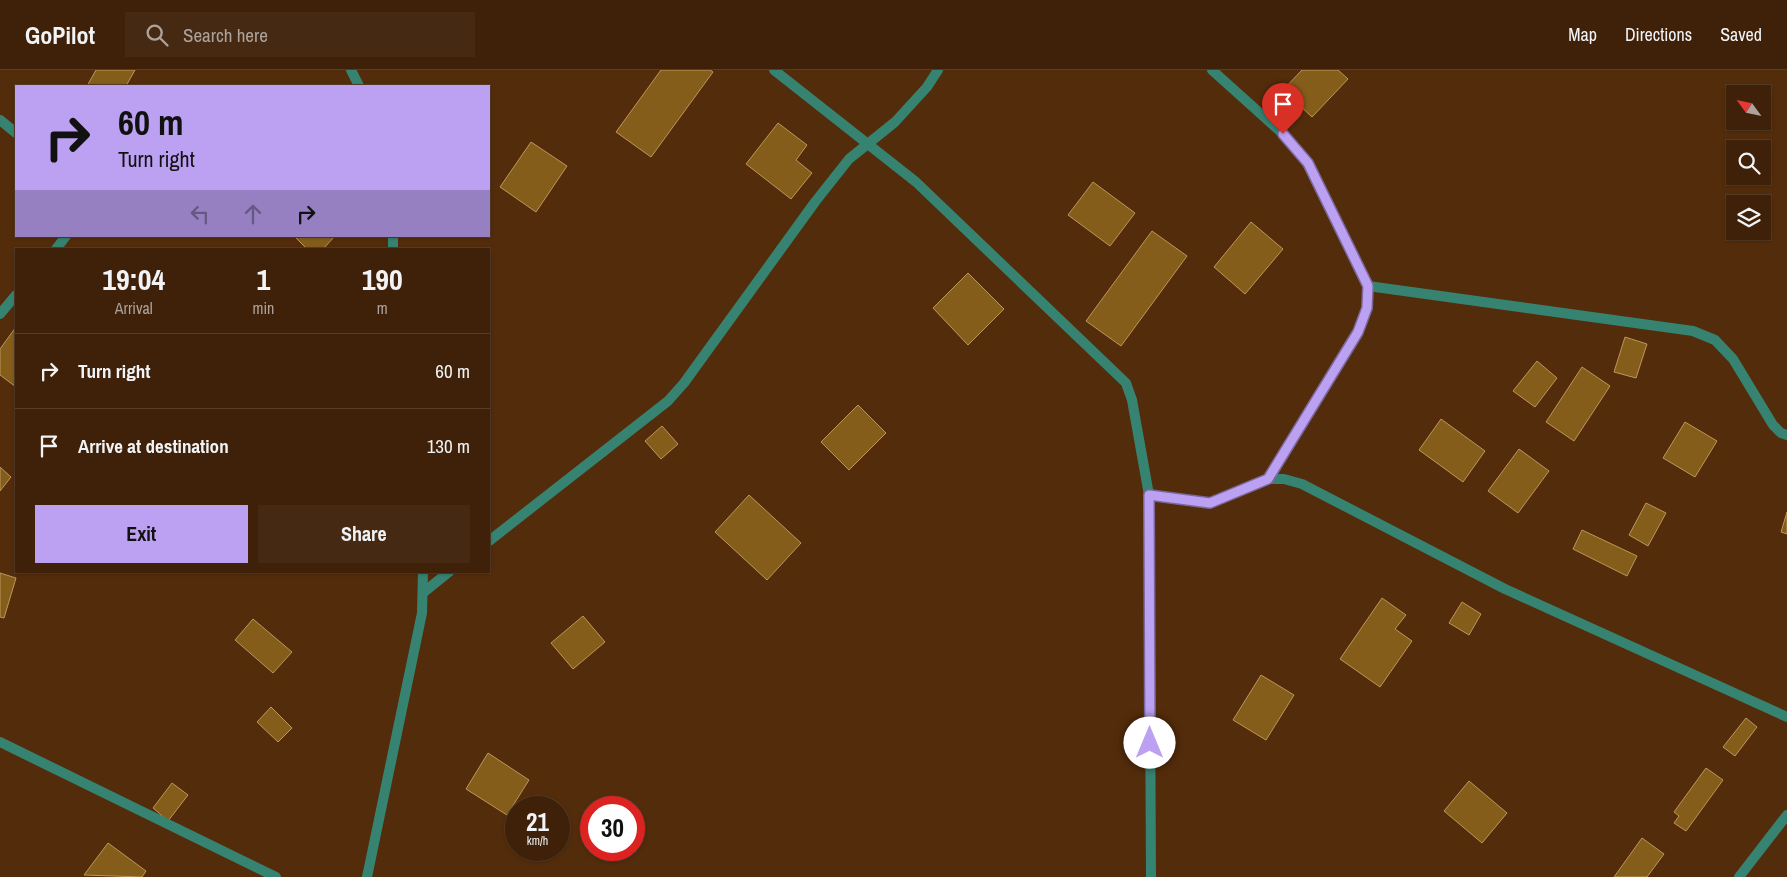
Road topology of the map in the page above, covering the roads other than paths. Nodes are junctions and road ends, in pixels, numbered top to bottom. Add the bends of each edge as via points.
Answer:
1 (351, 70) edge
2 (774, 70) edge
3 (938, 70) edge
4 (1212, 70) edge
5 (358, 85) edge
6 (0, 120) edge
7 (15, 132) edge
8 (870, 144) junction
9 (65, 237) edge
10 (57, 248) edge
11 (1368, 286) junction
12 (15, 296) edge
13 (0, 314) edge
14 (1787, 435) edge
15 (1268, 479) junction
16 (1149, 495) junction
17 (490, 540) edge
18 (422, 573) edge
19 (448, 573) edge
20 (424, 592) junction
21 (1787, 717) edge
22 (0, 742) edge
23 (1787, 815) edge
24 (276, 877) edge
25 (367, 877) edge
26 (1151, 877) edge
27 (1739, 877) edge

1 - 5 street
2 - 8 street
3 - 8 street via 908,108
4 - 11 street via 1283,134 1308,163
6 - 7 street
8 - 16 street via 916,182 1126,383
8 - 17 street via 849,159 815,202 668,401
9 - 10 street
11 - 14 street via 1693,331 1715,340 1733,360 1773,425
11 - 15 street via 1367,308 1358,332
12 - 13 street
15 - 16 street via 1210,503
15 - 21 street via 1302,484 1504,589
16 - 26 street
18 - 20 street
19 - 20 street
20 - 25 street
22 - 24 street
23 - 27 street

